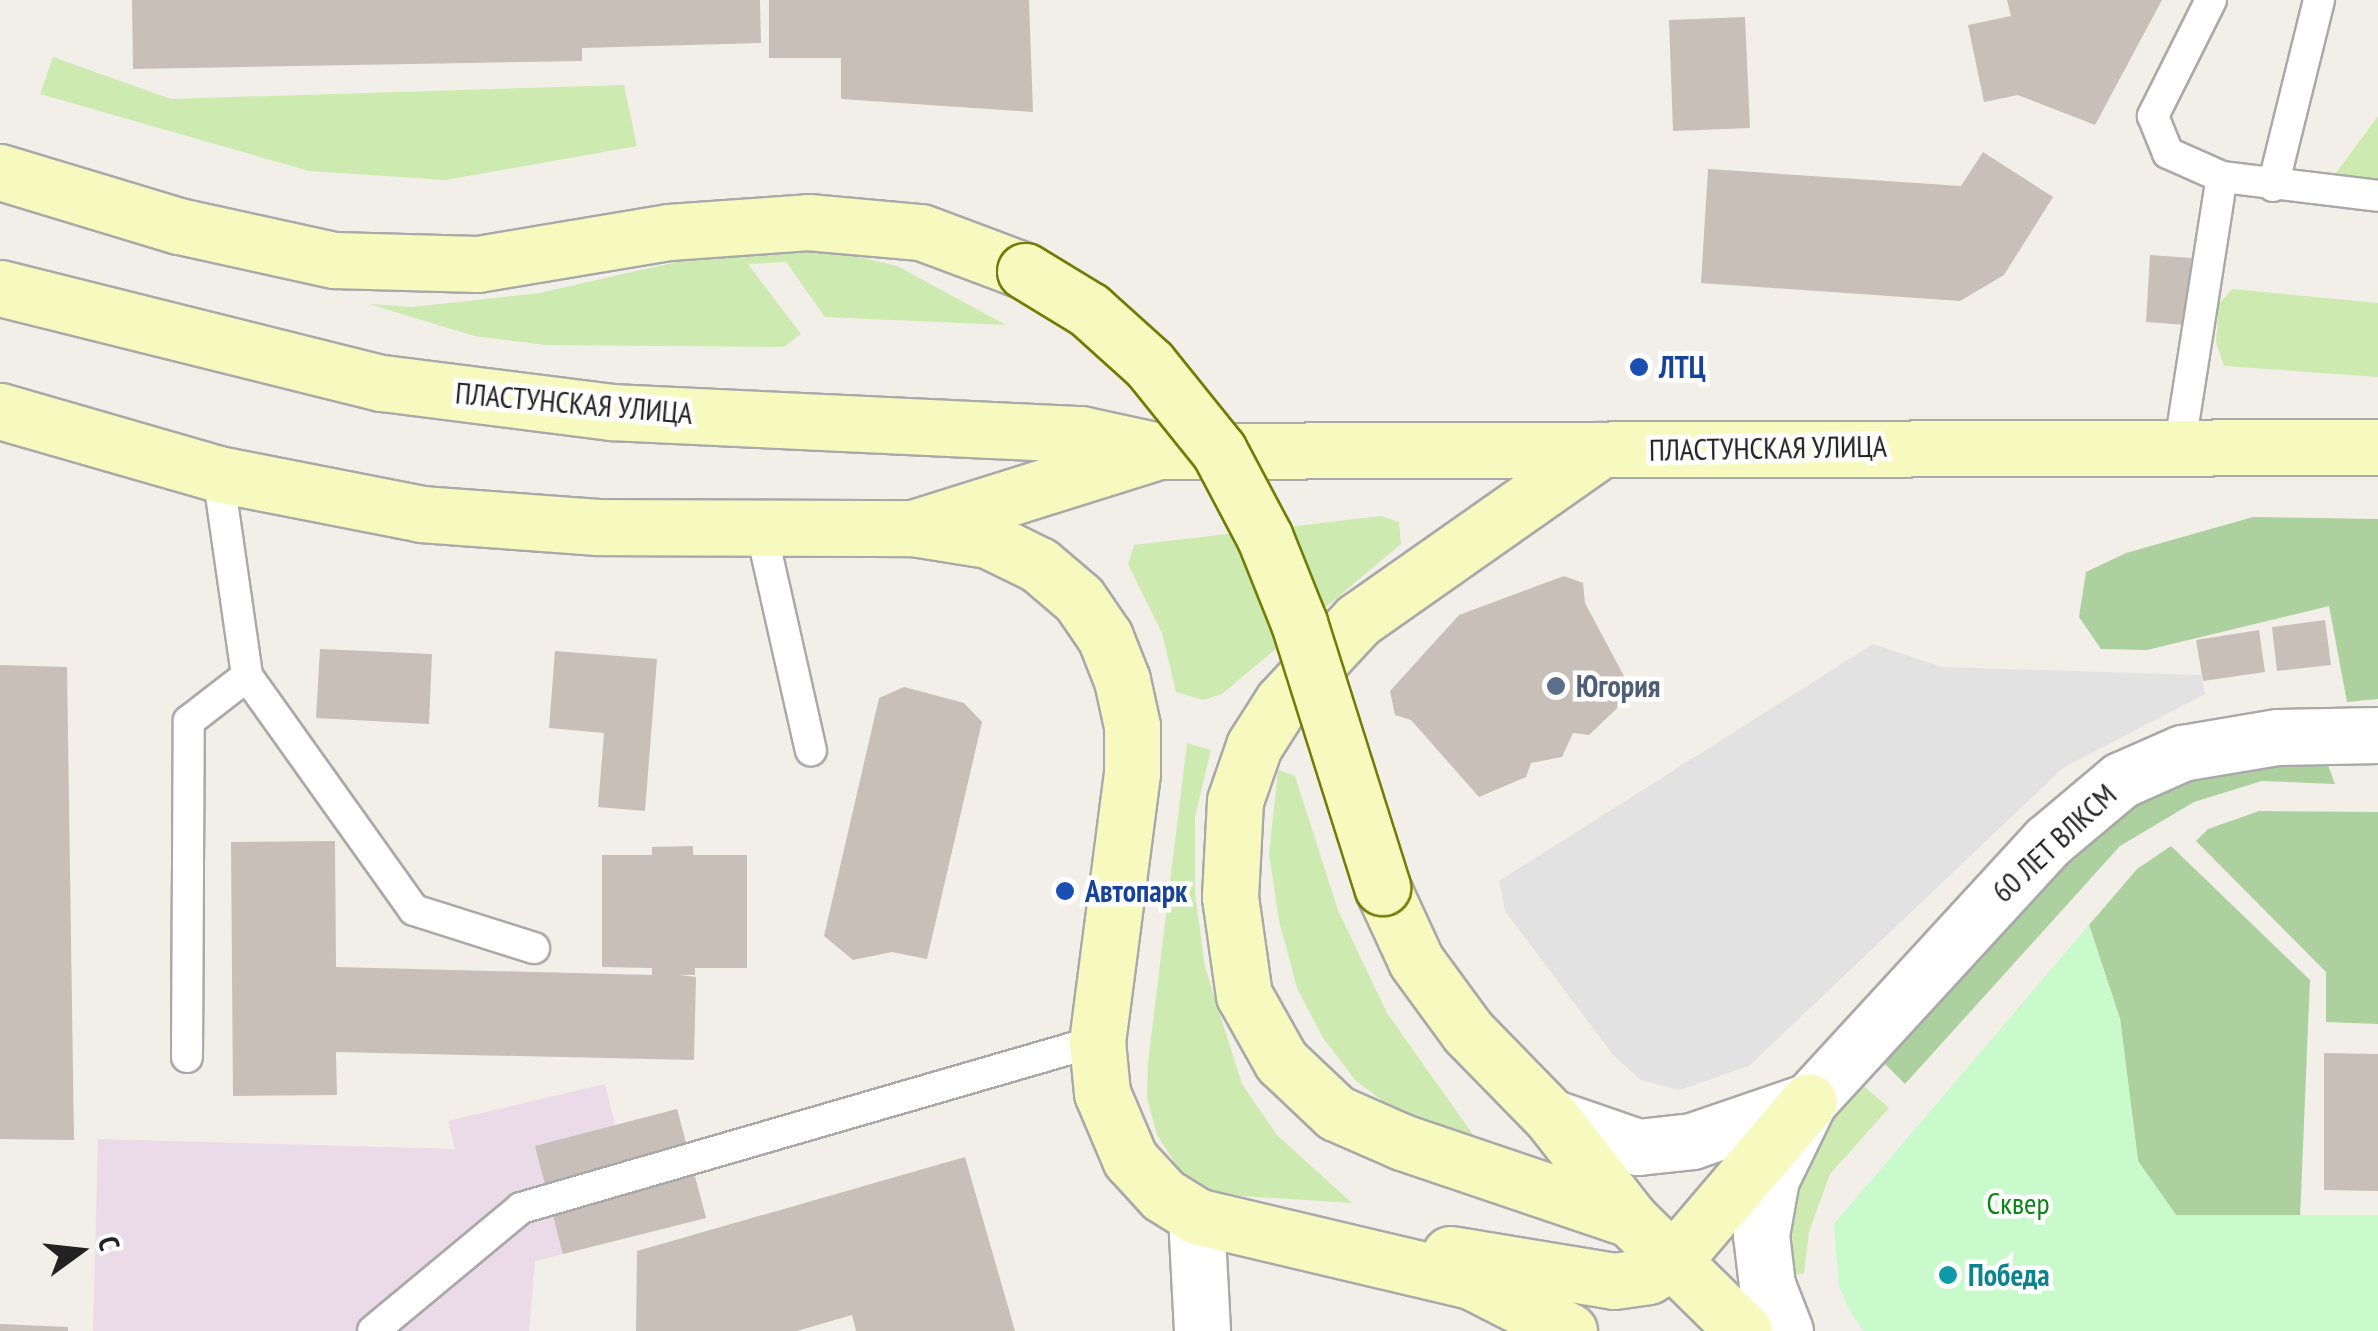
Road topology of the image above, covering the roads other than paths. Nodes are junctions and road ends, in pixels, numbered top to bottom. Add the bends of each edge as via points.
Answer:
1 (2211, 0) edge
2 (2319, 0) edge
3 (0, 172) edge
4 (2222, 177) junction
5 (2274, 186) junction
6 (2378, 196) edge
7 (0, 288) edge
8 (10, 415) edge
9 (2180, 444) junction
10 (2378, 447) edge
11 (1600, 450) junction
12 (1158, 451) junction
13 (218, 474) junction
14 (914, 528) junction
15 (761, 529) junction
16 (246, 676) junction
17 (2378, 735) edge
18 (811, 750) dead end
19 (534, 948) dead end
20 (1096, 1041) junction
21 (188, 1057) dead end
22 (1809, 1101) junction
23 (1551, 1117) junction
24 (1196, 1216) junction
25 (1630, 1219) junction
26 (1403, 1262) junction
27 (1672, 1262) junction
28 (1193, 1325) edge
29 (381, 1327) edge
30 (1569, 1331) edge
31 (1744, 1331) edge
32 (1785, 1331) edge

1 - 4 lane via 2153,116 2168,153
2 - 5 lane
3 - 23 street, bridge via 179,226 334,260 478,264 670,232 808,222 921,232 1025,271 1090,310 1150,364 1218,451 1265,538 1382,887 1416,961 1468,1032
4 - 5 lane
4 - 9 lane
5 - 6 lane
7 - 12 street, ПЛАСТУНСКАЯ УЛИЦА via 382,383 612,412 1081,434
8 - 13 street, ПЛАСТУНСКАЯ УЛИЦА
9 - 10 street, ПЛАСТУНСКАЯ УЛИЦА
9 - 11 street, ПЛАСТУНСКАЯ УЛИЦА
11 - 12 street, ПЛАСТУНСКАЯ УЛИЦА
11 - 25 street via 1358,620 1282,702 1254,746 1236,801 1230,897 1244,995 1280,1061 1336,1113
12 - 14 street, ПЛАСТУНСКАЯ УЛИЦА
13 - 15 street, ПЛАСТУНСКАЯ УЛИЦА via 421,514
13 - 16 lane
14 - 15 street, ПЛАСТУНСКАЯ УЛИЦА
14 - 20 street via 988,540 1039,565 1079,599 1105,637 1122,680 1132,726 1132,773
15 - 18 lane
16 - 19 lane via 414,910
16 - 21 lane via 189,721
17 - 22 street, 60 ЛЕТ ВЛКСМ via 2278,737 2182,753 2122,780 2046,842
20 - 24 street via 1102,1093 1130,1159 1163,1195
20 - 29 lane via 521,1208
22 - 23 street via 1692,1141 1638,1147
22 - 27 street
22 - 32 street via 1771,1179 1761,1234 1767,1285
23 - 25 street
24 - 26 street
24 - 28 street
25 - 27 street
26 - 27 street via 1446,1254 1614,1280 1648,1276
26 - 30 street via 1471,1281
27 - 31 street

